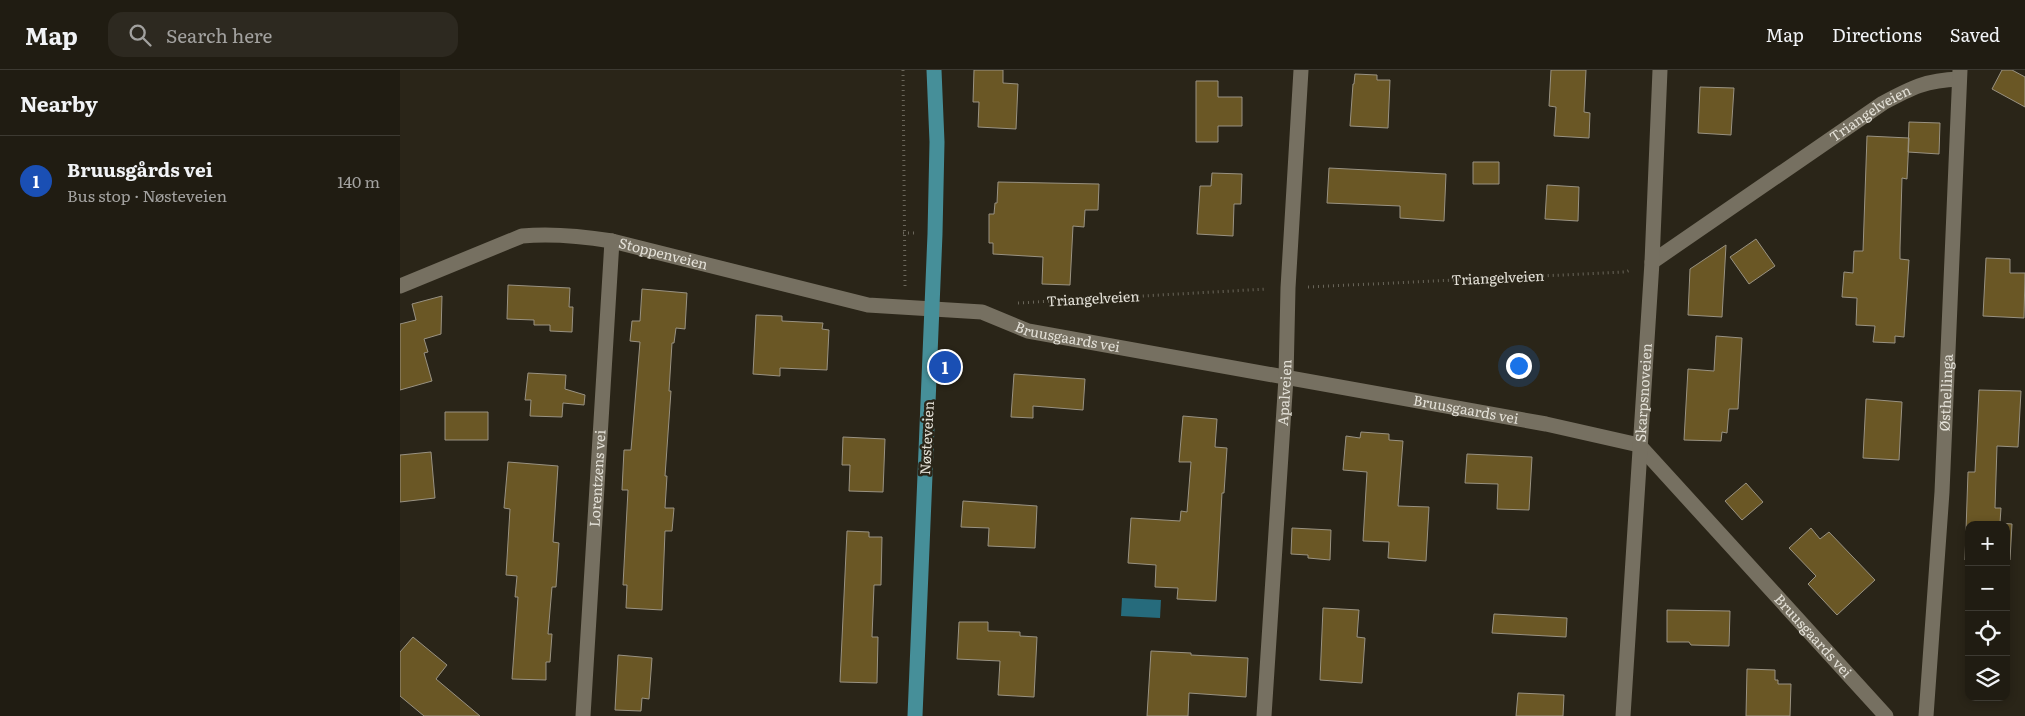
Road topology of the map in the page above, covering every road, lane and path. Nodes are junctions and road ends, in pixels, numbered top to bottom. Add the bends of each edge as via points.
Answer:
1 (903, 70) edge
2 (934, 70) edge
3 (1301, 70) edge
4 (1660, 70) edge
5 (1959, 75) edge
6 (612, 241) junction
7 (1652, 262) junction
8 (400, 286) edge
9 (1288, 288) junction
10 (1016, 303) dead end
11 (906, 307) junction
12 (933, 308) junction
13 (1286, 378) junction
14 (1639, 445) junction
15 (583, 716) edge
16 (915, 716) edge
17 (1264, 716) edge
18 (1623, 716) edge
19 (1886, 716) edge
20 (1926, 716) edge

1 - 11 path
2 - 12 main road, Nøsteveien via 937,142
3 - 9 street, Apalveien
4 - 7 street, Skarpsnoveien
5 - 7 street, Triangelveien via 1914,86 1882,103
5 - 20 street, Østhellinga via 1942,492
6 - 8 street, Stoppenveien via 561,234 522,236
6 - 11 street, Stoppenveien via 868,305
6 - 15 street, Lorentzens vei
7 - 9 path, Triangelveien via 1625,272
7 - 14 street, Skarpsnoveien
9 - 10 path, Triangelveien
9 - 13 street, Apalveien
11 - 12 street, Stoppenveien
12 - 13 street, Bruusgaards vei via 982,312 1028,331
12 - 16 main road, Nøsteveien
13 - 14 street, Bruusgaards vei via 1546,424
13 - 17 street, Apalveien
14 - 18 street, Skarpsnoveien
14 - 19 street, Bruusgaards vei

